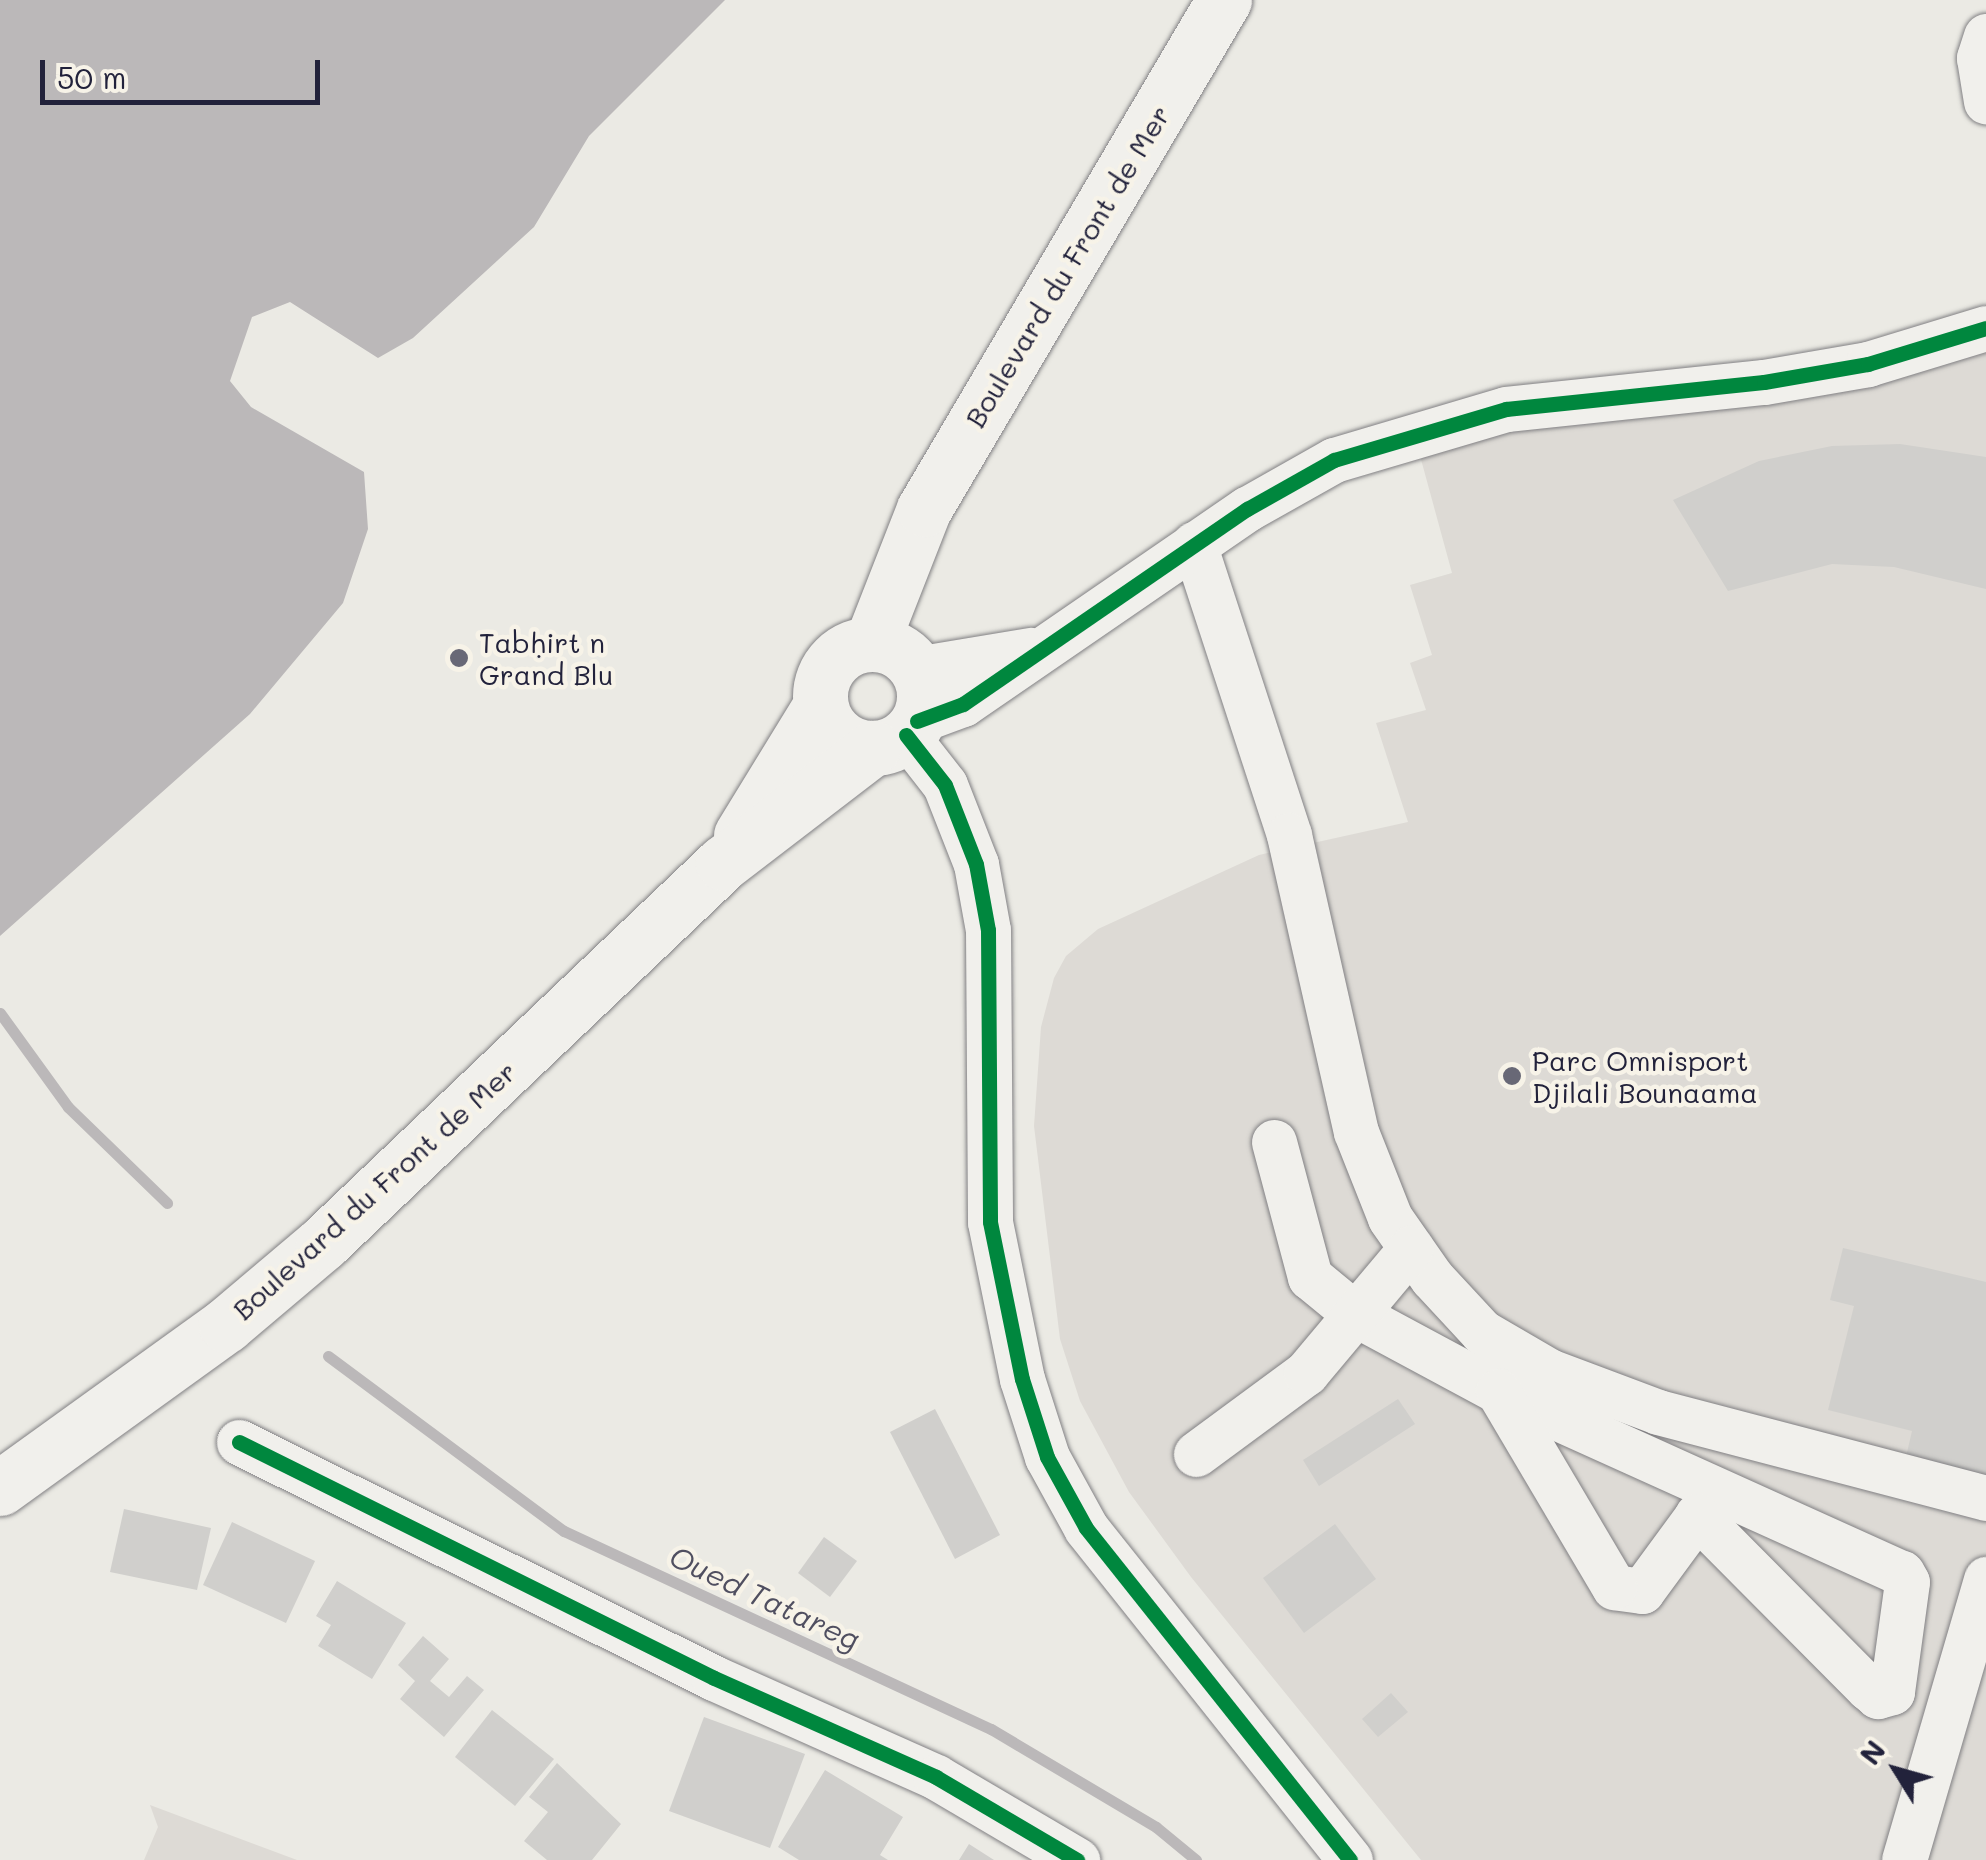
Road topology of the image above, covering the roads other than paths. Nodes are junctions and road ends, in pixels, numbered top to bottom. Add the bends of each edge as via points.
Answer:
1 (1224, 0) edge
2 (1986, 36) edge
3 (1986, 102) edge
4 (1986, 328) edge
5 (1194, 544) junction
6 (897, 703) junction
7 (820, 706) junction
8 (723, 863) junction
9 (1274, 1142) dead end
10 (1411, 1248) junction
11 (1355, 1314) junction
12 (1498, 1391) junction
13 (239, 1442) dead end
14 (1196, 1454) dead end
15 (0, 1488) edge
16 (1986, 1498) edge
17 (1706, 1503) junction
18 (1986, 1580) edge
19 (1904, 1603) junction
20 (1972, 1627) junction
21 (1076, 1860) edge
22 (1350, 1860) edge
23 (1904, 1860) edge

1 - 6 main road, Boulevard du Front de Mer via 912,532
2 - 3 street via 1979,58
4 - 5 street via 1868,364 1506,409 1422,430 1334,460
5 - 6 street via 1042,648
5 - 10 street via 1289,834 1356,1132 1390,1218
6 - 7 main road via 839,737
6 - 7 main road via 838,656 820,688
6 - 8 main road
6 - 22 street via 945,785 976,864 988,930 990,1222 1022,1378 1048,1457 1086,1528 1127,1583
7 - 8 main road
8 - 15 main road, Boulevard du Front de Mer via 323,1242 226,1324
9 - 11 street via 1310,1276
10 - 11 street
10 - 16 street via 1482,1332 1549,1371 1658,1412
11 - 12 street
11 - 14 street via 1306,1372
12 - 17 street
12 - 17 street via 1614,1587 1642,1591
13 - 21 street via 714,1678 936,1777
17 - 19 street via 1892,1566 1906,1582
17 - 19 street via 1878,1696 1892,1692
18 - 20 street
19 - 20 street
20 - 23 street

